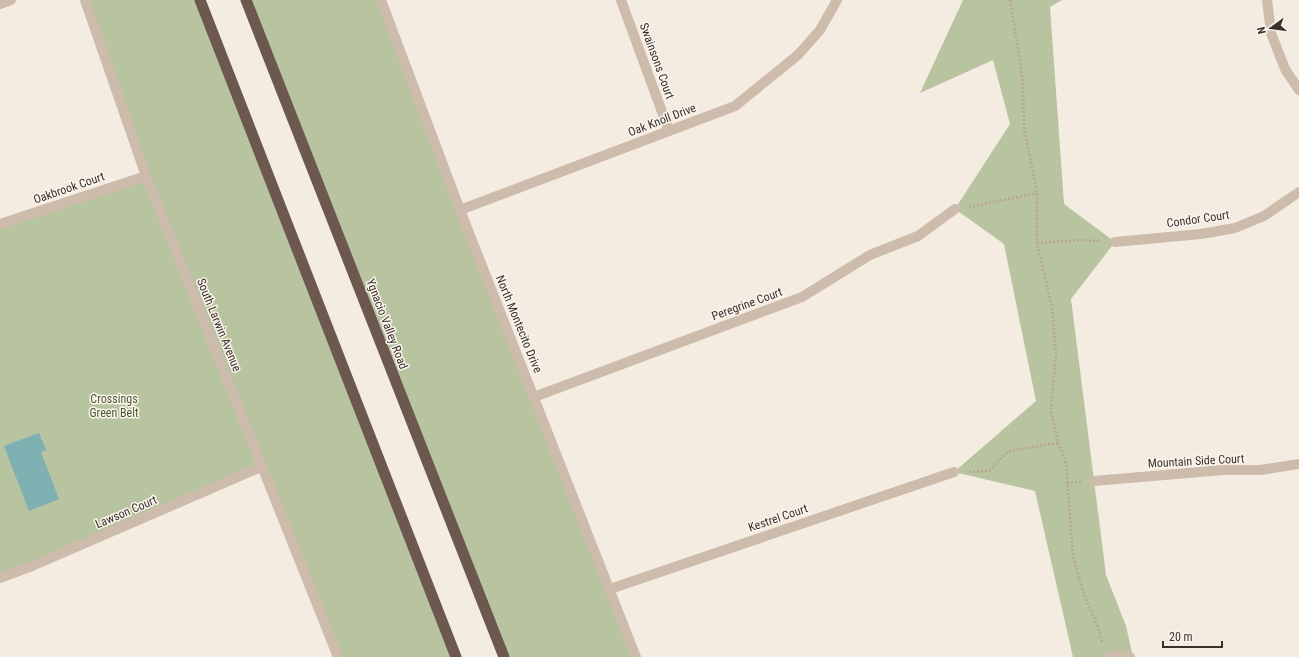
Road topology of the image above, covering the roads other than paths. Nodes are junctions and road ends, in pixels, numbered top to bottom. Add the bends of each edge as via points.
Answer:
1 (11, 0) edge
2 (85, 0) edge
3 (200, 0) edge
4 (246, 0) edge
5 (381, 0) edge
6 (621, 0) edge
7 (837, 0) edge
8 (1267, 0) edge
9 (0, 4) edge
10 (1299, 90) edge
11 (669, 131) junction
12 (146, 176) junction
13 (1299, 192) edge
14 (955, 209) road end
15 (460, 210) junction
16 (0, 224) edge
17 (1115, 242) road end
18 (534, 397) junction
19 (1299, 464) edge
20 (261, 467) junction
21 (954, 472) road end
22 (1094, 481) dead end
23 (0, 578) edge
24 (610, 588) junction
25 (1106, 653) edge
26 (338, 657) edge
27 (456, 657) edge
28 (504, 657) edge
29 (636, 657) edge
30 (1130, 657) edge

1 - 9 street
2 - 12 street, South Larwin Avenue
3 - 27 highway
4 - 28 highway, Ygnacio Valley Road
5 - 15 street, North Montecito Drive
6 - 11 street, Swainsons Court
7 - 11 street, Oak Knoll Drive via 820,30 798,55 735,106
8 - 10 street via 1271,33 1285,69
11 - 15 street, Oak Knoll Drive
12 - 16 street, Oakbrook Court
12 - 20 street, South Larwin Avenue
13 - 17 street, Condor Court via 1264,216 1235,228 1201,234
14 - 18 street, Peregrine Court via 918,236 870,255 802,297
15 - 18 street, North Montecito Drive
18 - 24 street, North Montecito Drive
19 - 22 street, Mountain Side Court via 1260,470 1223,470
20 - 23 street, Lawson Court
20 - 26 street, South Larwin Avenue
21 - 24 street, Kestrel Court
24 - 29 street, North Montecito Drive
25 - 30 street

